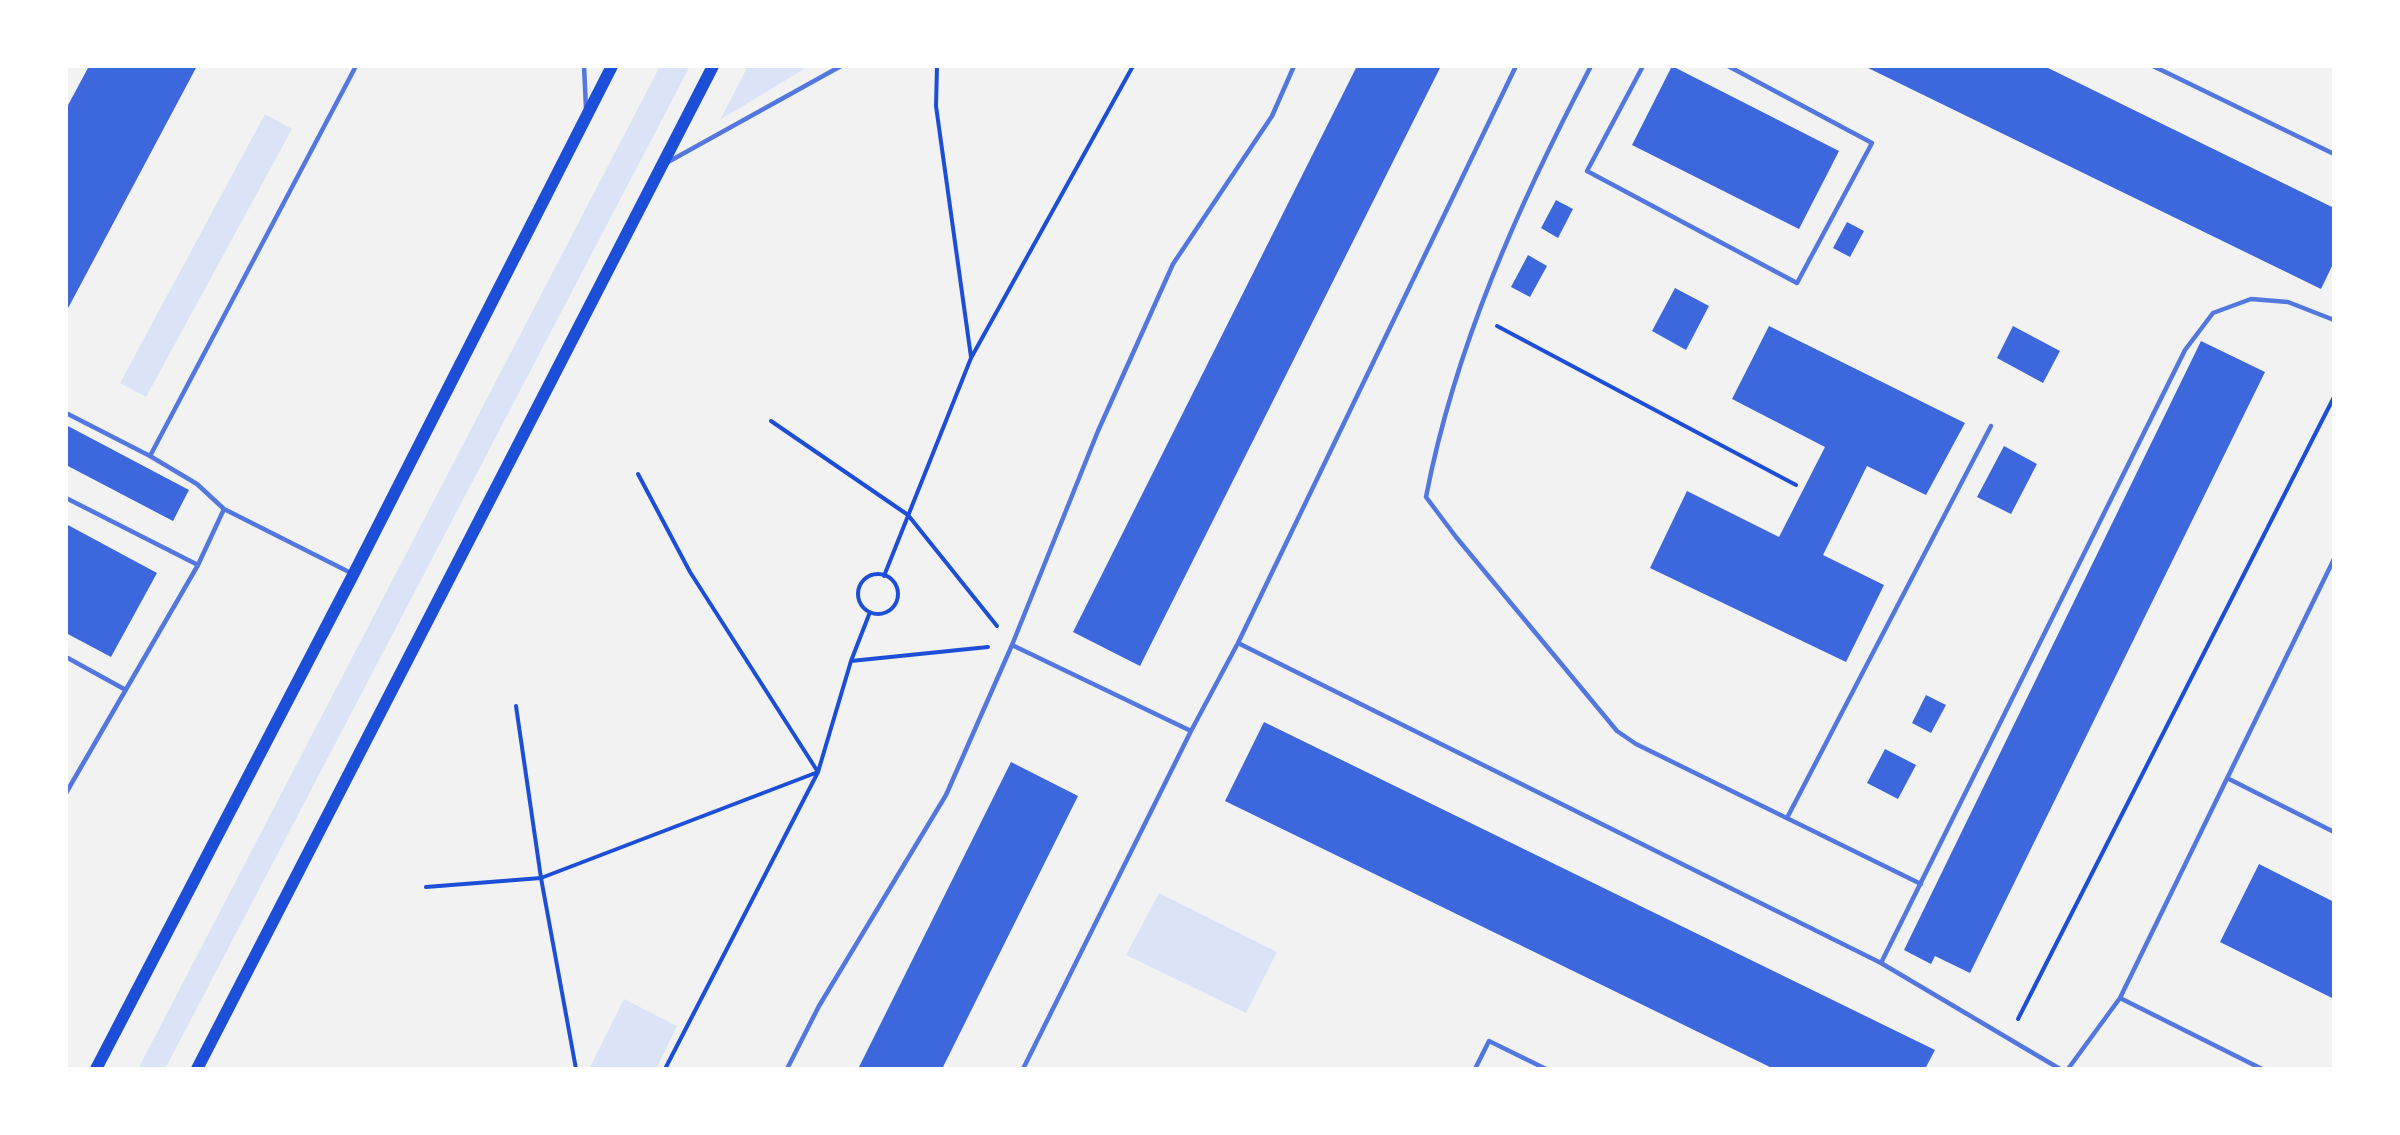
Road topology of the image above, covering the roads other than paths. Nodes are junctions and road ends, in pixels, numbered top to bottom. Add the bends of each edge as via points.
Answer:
1 (356, 66) edge
2 (584, 66) edge
3 (612, 66) edge
4 (713, 66) edge
5 (841, 66) edge
6 (1294, 66) edge
7 (1516, 66) edge
8 (1591, 66) edge
9 (1643, 66) edge
10 (1728, 66) edge
11 (2154, 66) edge
12 (587, 117) junction
13 (2334, 154) edge
14 (661, 166) junction
15 (2334, 320) edge
16 (66, 413) edge
17 (1991, 426) dead end
18 (150, 456) junction
19 (66, 498) edge
20 (224, 508) junction
21 (2334, 559) edge
22 (198, 565) junction
23 (353, 575) junction
24 (1238, 643) junction
25 (1012, 645) junction
26 (66, 657) edge
27 (124, 689) junction
28 (1191, 730) junction
29 (2227, 778) junction
30 (66, 793) edge
31 (1787, 818) junction
32 (2334, 832) edge
33 (1921, 884) junction
34 (1881, 963) junction
35 (2120, 998) junction
36 (96, 1069) edge
37 (197, 1069) edge
38 (787, 1069) edge
39 (1023, 1069) edge
40 (1475, 1069) edge
41 (1546, 1069) edge
42 (2061, 1069) edge
43 (2068, 1069) edge
44 (2262, 1069) edge

1 - 18 lane
2 - 12 lane
3 - 12 main road
4 - 14 main road
5 - 14 lane
6 - 25 lane via 1272,116 1173,264 1098,431
7 - 24 lane
8 - 31 lane via 1561,123 1476,316 1426,497 1617,731
9 - 10 lane via 1587,171 1797,283 1872,143
11 - 13 lane
12 - 23 main road
14 - 37 main road
15 - 33 lane via 2288,302 2252,299 2213,313 2185,350
16 - 18 lane
17 - 31 lane
18 - 20 lane via 197,484
19 - 22 lane
20 - 22 lane
20 - 23 lane
21 - 29 lane
22 - 27 lane
23 - 36 main road
24 - 28 lane
24 - 34 lane
25 - 28 lane
25 - 38 lane via 946,795 819,1006
26 - 27 lane
27 - 30 lane
28 - 39 lane
29 - 32 lane
29 - 35 lane
31 - 33 lane
33 - 34 lane
34 - 42 lane
35 - 43 lane
35 - 44 lane
40 - 41 lane via 1489,1041

